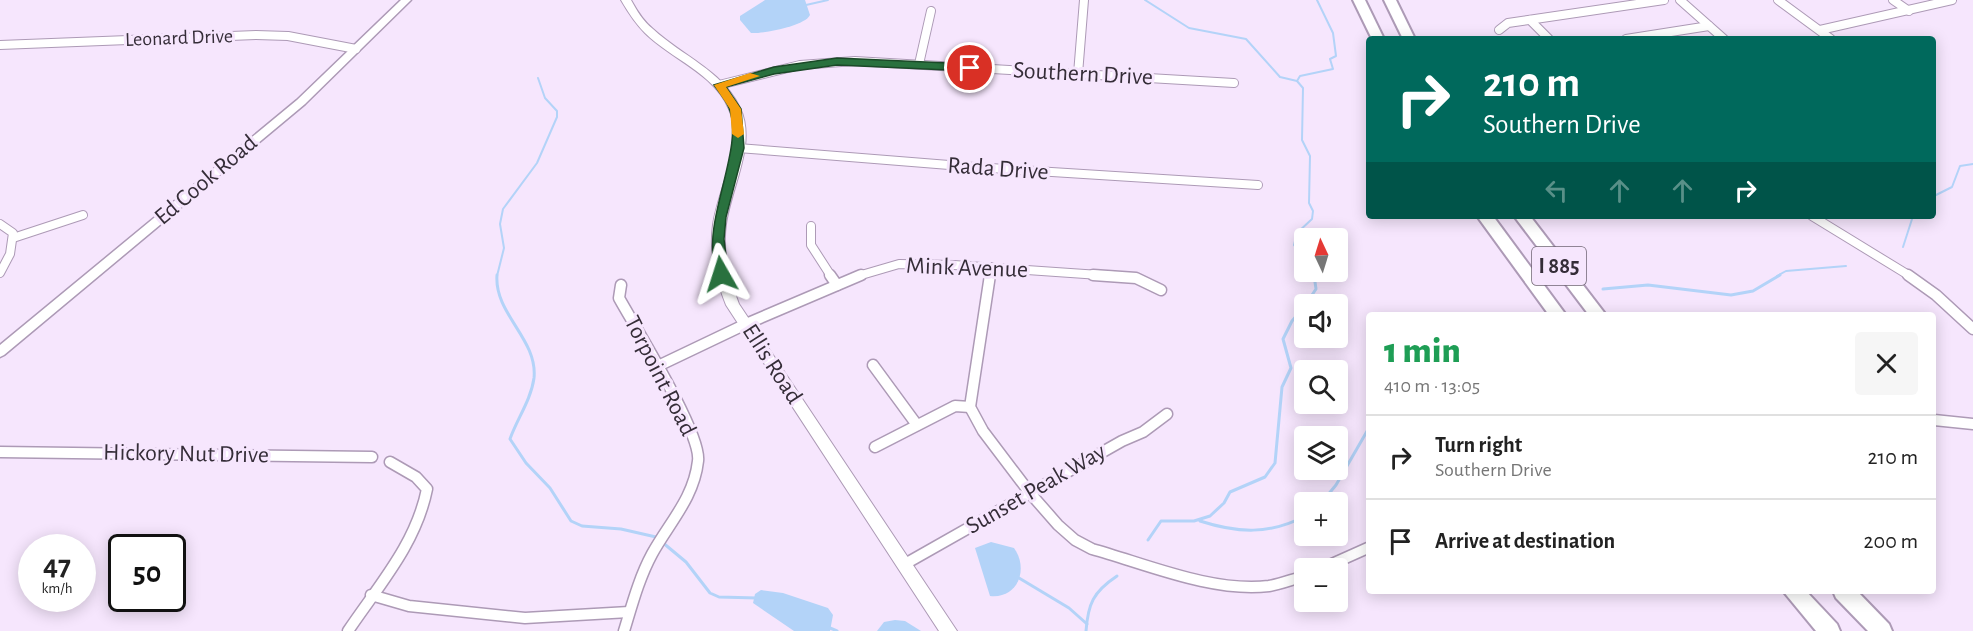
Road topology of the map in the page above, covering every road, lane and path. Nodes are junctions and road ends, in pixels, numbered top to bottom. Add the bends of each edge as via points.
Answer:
1 (406, 0) edge
2 (626, 0) edge
3 (1084, 0) edge
4 (1359, 0) edge
5 (1390, 0) edge
6 (1664, 0) edge
7 (1680, 0) edge
8 (1778, 0) edge
9 (1893, 0) edge
10 (1952, 0) edge
11 (931, 11) dead end
12 (1909, 11) junction
13 (1530, 20) junction
14 (1709, 26) junction
15 (1498, 30) dead end
16 (1820, 30) junction
17 (1377, 36) edge
18 (1408, 36) edge
19 (1547, 36) edge
20 (1645, 36) edge
21 (1721, 36) edge
22 (1827, 36) edge
23 (0, 45) edge
24 (356, 49) junction
25 (919, 64) junction
26 (1078, 74) junction
27 (1234, 83) dead end
28 (719, 85) junction
29 (738, 148) junction
30 (1258, 185) dead end
31 (83, 215) dead end
32 (1487, 219) edge
33 (1524, 219) edge
34 (1818, 219) edge
35 (1826, 219) edge
36 (0, 224) edge
37 (812, 226) dead end
38 (1832, 226) junction
39 (13, 238) junction
40 (991, 267) junction
41 (0, 273) edge
42 (621, 285) dead end
43 (837, 285) junction
44 (1161, 290) dead end
45 (1556, 312) edge
46 (1596, 312) edge
47 (746, 324) junction
48 (1973, 329) edge
49 (0, 352) edge
50 (873, 365) dead end
51 (658, 366) junction
52 (970, 407) junction
53 (1167, 414) dead end
54 (1936, 420) edge
55 (1973, 424) edge
56 (917, 425) junction
57 (875, 447) dead end
58 (0, 452) edge
59 (372, 457) dead end
60 (390, 462) dead end
61 (1030, 493) junction
62 (1366, 549) edge
63 (1345, 558) edge
64 (905, 564) junction
65 (1294, 579) edge
66 (1796, 594) edge
67 (1847, 594) edge
68 (371, 595) junction
69 (629, 612) junction
70 (348, 631) edge
71 (624, 631) edge
72 (949, 631) edge
73 (1830, 631) edge
74 (1882, 631) edge

1 - 24 street, Ed Cook Road
2 - 28 main road, Ellis Road via 644,27
3 - 26 street
4 - 17 highway
5 - 18 highway
6 - 13 street
7 - 14 street
8 - 16 street
9 - 12 street
10 - 12 street
11 - 25 street
12 - 16 street
13 - 15 street via 1508,23
13 - 19 street
14 - 20 street
14 - 21 street
16 - 22 street
23 - 24 street, Leonard Drive via 256,35
24 - 49 street, Ed Cook Road via 301,102
25 - 26 street, Southern Drive
25 - 28 street, Southern Drive via 813,63
26 - 27 street, Southern Drive
28 - 29 main road, Ellis Road via 735,109
29 - 30 street, Rada Drive
29 - 47 main road, Ellis Road via 718,239 721,274 733,305
31 - 39 street
32 - 45 highway, I 885
33 - 46 highway, I 885
34 - 38 street
35 - 38 street
36 - 39 street via 13,233
37 - 43 street via 811,244
38 - 48 street via 1936,295
39 - 41 street via 11,254
40 - 43 street, Mink Avenue via 899,264
40 - 44 street, Mink Avenue via 1136,278
40 - 52 street
42 - 51 street, Torpoint Road via 620,298
43 - 47 street, Mink Avenue
47 - 51 street, Mink Avenue
47 - 64 main road, Ellis Road
50 - 56 street
51 - 69 street, Torpoint Road via 690,429 699,459 690,494 652,554
52 - 56 street via 956,406
52 - 61 street
53 - 61 street, Sunset Peak Way via 1143,432
54 - 55 street
56 - 57 street
58 - 59 street, Hickory Nut Drive
60 - 68 street via 416,477 427,489 425,511
61 - 64 street, Sunset Peak Way
61 - 65 street via 1075,540 1113,556 1206,582 1241,587 1270,586
62 - 63 street
64 - 72 main road, Ellis Road
66 - 73 highway
67 - 74 highway
68 - 69 street via 409,606 525,618
68 - 70 street
69 - 71 street, Torpoint Road

